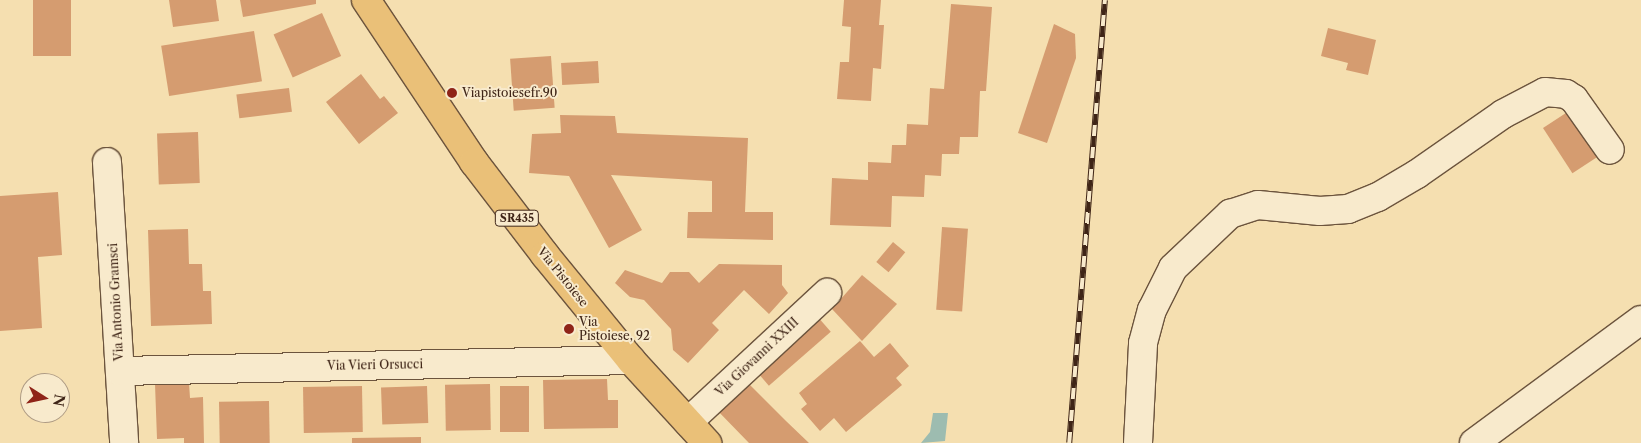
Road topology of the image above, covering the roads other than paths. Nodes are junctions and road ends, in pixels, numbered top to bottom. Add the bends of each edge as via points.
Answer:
1 (366, 0) edge
2 (1610, 150) dead end
3 (107, 162) dead end
4 (827, 293) dead end
5 (1641, 320) edge
6 (631, 360) junction
7 (120, 371) junction
8 (688, 422) junction
9 (124, 443) edge
10 (707, 443) edge
11 (1138, 443) edge
12 (1474, 443) edge

1 - 6 main road, Via Pistoiese / SR435 via 474,162
2 - 11 street via 1574,99 1553,91 1502,114 1418,174 1378,197 1348,209 1320,211 1258,206 1230,214 1173,268 1152,310 1143,343
3 - 7 street, Via Antonio Gramsci
4 - 8 street, Via Giovanni XXIII
5 - 12 street
6 - 7 street, Via Vieri Orsucci
6 - 8 main road, Via Pistoiese / SR435
7 - 9 street, Via Antonio Gramsci
8 - 10 main road, Via Pistoiese / SR435

